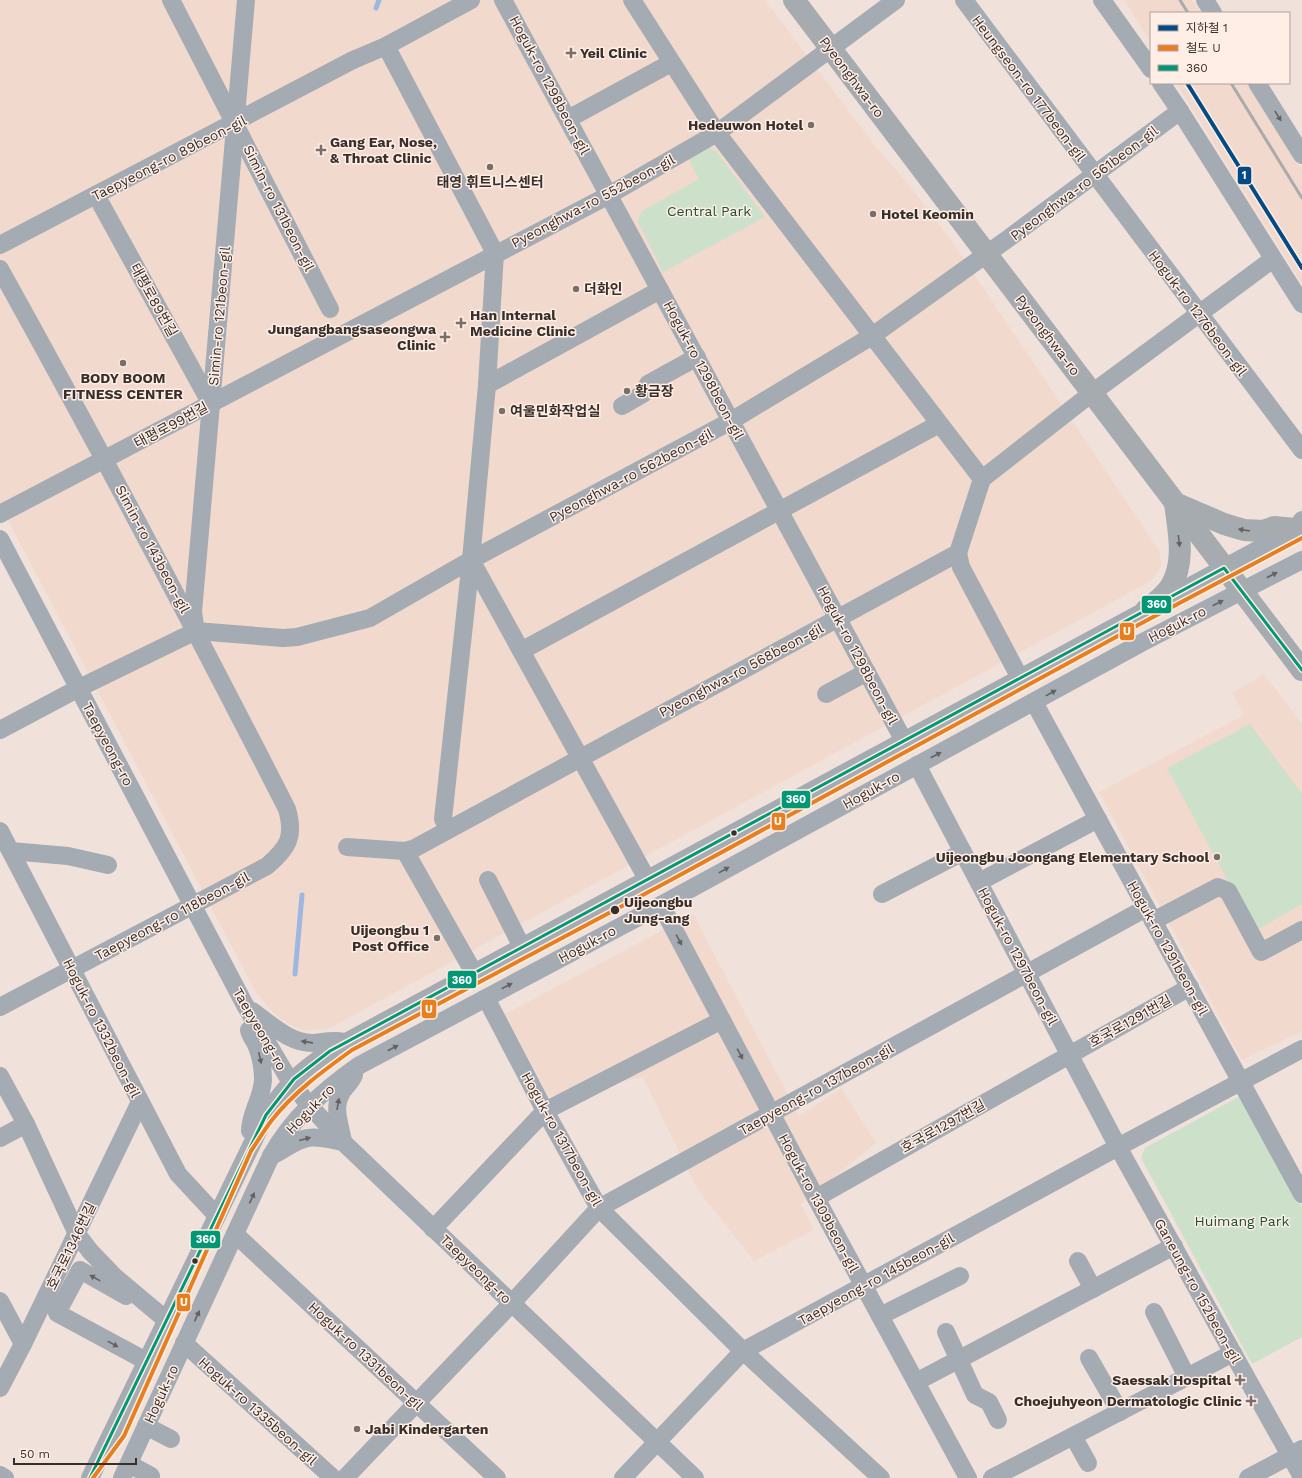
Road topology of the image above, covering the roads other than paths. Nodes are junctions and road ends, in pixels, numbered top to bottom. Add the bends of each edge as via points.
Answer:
1 (171, 0) edge
2 (246, 0) edge
3 (471, 0) edge
4 (503, 0) edge
5 (632, 0) edge
6 (794, 0) edge
7 (896, 0) edge
8 (964, 0) edge
9 (1102, 0) edge
10 (1205, 0) edge
11 (1212, 12) edge
12 (386, 46) junction
13 (830, 48) junction
14 (671, 63) junction
15 (1150, 68) edge
16 (1162, 84) edge
17 (1258, 84) edge
18 (1180, 111) junction
19 (568, 119) junction
20 (236, 123) junction
21 (717, 134) junction
22 (1302, 155) edge
23 (1094, 175) junction
24 (96, 195) junction
25 (609, 195) junction
26 (0, 245) edge
27 (495, 253) junction
28 (987, 254) junction
29 (1274, 259) junction
30 (0, 269) edge
31 (660, 290) junction
32 (1302, 304) edge
33 (330, 309) dead end
34 (1199, 314) junction
35 (342, 335) joint
36 (872, 336) junction
37 (697, 357) junction
38 (487, 385) junction
39 (1092, 393) junction
40 (211, 404) junction
41 (622, 406) dead end
42 (731, 421) junction
43 (940, 424) junction
44 (1302, 450) edge
45 (106, 459) junction
46 (982, 479) junction
47 (1175, 503) junction
48 (780, 510) junction
49 (0, 514) edge
50 (1300, 520) edge
51 (0, 539) edge
52 (958, 553) junction
53 (471, 560) junction
54 (1302, 560) edge
55 (1224, 568) junction
56 (1241, 591) junction
57 (1146, 610) junction
58 (838, 618) junction
59 (196, 631) junction
60 (521, 650) junction
61 (1302, 670) edge
62 (867, 672) junction
63 (1020, 678) junction
64 (79, 688) junction
65 (826, 694) dead end
66 (1034, 702) junction
67 (0, 730) edge
68 (904, 741) junction
69 (580, 757) junction
70 (917, 765) junction
71 (1098, 819) junction
72 (448, 829) junction
73 (0, 831) edge
74 (291, 836) joint
75 (347, 847) dead end
76 (11, 851) junction
77 (405, 851) junction
78 (963, 852) junction
79 (108, 865) dead end
80 (647, 879) junction
81 (488, 880) dead end
82 (979, 882) junction
83 (882, 894) dead end
84 (193, 905) junction
85 (661, 905) junction
86 (1150, 915) junction
87 (1302, 930) edge
88 (522, 947) junction
89 (73, 969) junction
90 (474, 973) junction
91 (1027, 974) junction
92 (1190, 988) junction
93 (486, 998) junction
94 (0, 1007) edge
95 (246, 1007) junction
96 (722, 1020) junction
97 (346, 1042) junction
98 (1302, 1050) edge
99 (1070, 1055) junction
100 (358, 1066) junction
101 (0, 1076) edge
102 (290, 1081) junction
103 (1241, 1082) junction
104 (140, 1102) junction
105 (309, 1106) junction
106 (545, 1111) junction
107 (772, 1114) junction
108 (26, 1124) junction
109 (0, 1138) edge
110 (342, 1142) junction
111 (250, 1145) junction
112 (1118, 1147) junction
113 (271, 1156) junction
114 (1302, 1194) edge
115 (816, 1198) junction
116 (599, 1208) junction
117 (217, 1216) junction
118 (433, 1228) junction
119 (77, 1234) junction
120 (235, 1234) junction
121 (1174, 1246) junction
122 (1078, 1261) dead end
123 (960, 1276) dead end
124 (864, 1285) junction
125 (1093, 1289) junction
126 (134, 1294) junction
127 (0, 1302) edge
128 (512, 1303) junction
129 (1154, 1312) dead end
130 (880, 1316) junction
131 (165, 1319) junction
132 (946, 1332) dead end
133 (23, 1344) junction
134 (184, 1344) junction
135 (743, 1351) junction
136 (1233, 1353) junction
137 (1089, 1358) dead end
138 (960, 1359) junction
139 (146, 1361) junction
140 (1187, 1377) junction
141 (916, 1382) junction
142 (0, 1388) edge
143 (416, 1403) junction
144 (1120, 1412) junction
145 (998, 1420) dead end
146 (146, 1426) junction
147 (1073, 1436) junction
148 (171, 1439) dead end
149 (658, 1442) junction
150 (1296, 1452) edge
151 (1088, 1463) dead end
152 (125, 1471) edge
153 (0, 1475) edge
154 (151, 1476) dead end
155 (1302, 1477) edge
156 (5, 1478) edge
157 (90, 1478) edge
158 (333, 1478) edge
159 (345, 1478) edge
160 (496, 1478) edge
161 (623, 1478) edge
162 (695, 1478) edge
163 (881, 1478) edge
164 (968, 1478) edge
165 (992, 1478) edge
166 (1248, 1478) edge

1 - 20 street, Simin-ro 131beon-gil
2 - 20 street, Simin-ro 121beon-gil
3 - 12 street, Taepyeong-ro 89beon-gil
4 - 19 street, Hoguk-ro 1298beon-gil
5 - 14 street
6 - 13 main road, Pyeonghwa-ro
7 - 13 street, Pyeonghwa-ro 552beon-gil
8 - 23 street, Heungseon-ro 177beon-gil
9 - 15 street
10 - 11 street
12 - 20 street, Taepyeong-ro 89beon-gil via 353,60
12 - 27 street
13 - 21 street, Pyeonghwa-ro 552beon-gil
13 - 28 main road, Pyeonghwa-ro
14 - 19 street
14 - 21 street
16 - 18 street
17 -> 22 street
18 - 23 street, Pyeonghwa-ro 561beon-gil
18 - 29 street
19 - 25 street, Hoguk-ro 1298beon-gil
20 - 24 street, Taepyeong-ro 89beon-gil
20 - 33 street, Simin-ro 131beon-gil
20 - 40 street, Simin-ro 121beon-gil
21 - 25 street, Pyeonghwa-ro 552beon-gil
21 - 36 street
23 - 28 street, Pyeonghwa-ro 561beon-gil
23 - 34 street, Hoguk-ro 1276beon-gil
24 - 26 street, Taepyeong-ro 89beon-gil
24 - 40 street, 태평로89번길
25 - 27 street, Pyeonghwa-ro 552beon-gil
25 - 31 street, Hoguk-ro 1298beon-gil
27 - 35 street, Pyeonghwa-ro 552beon-gil
27 - 38 street
28 - 36 street, Pyeonghwa-ro 562beon-gil
28 - 39 main road, Pyeonghwa-ro
29 - 32 street
29 - 34 street
30 - 45 street, Simin-ro 143beon-gil
31 - 37 street, Hoguk-ro 1298beon-gil
31 - 38 street
34 - 39 street
34 - 44 street, Hoguk-ro 1276beon-gil
35 - 40 street, 태평로99번길
36 - 42 street, Pyeonghwa-ro 562beon-gil
36 - 43 street
37 - 41 street via 648,384 643,394
37 - 42 street, Hoguk-ro 1298beon-gil
38 - 53 street
39 - 46 street
39 - 47 main road, Pyeonghwa-ro
40 - 45 street, 태평로99번길
40 - 59 street, Simin-ro 121beon-gil via 193,612
42 - 48 street, Hoguk-ro 1298beon-gil
42 - 53 street, Pyeonghwa-ro 562beon-gil
43 - 46 street
43 - 48 street
45 - 49 street, 태평로99번길
45 - 59 street, Simin-ro 143beon-gil
46 - 52 street
50 -> 47 main road via 1263,531 1236,528
47 - 55 main road, Pyeonghwa-ro
47 -> 57 main road via 1180,551 1176,574 1171,587
48 - 58 street, Hoguk-ro 1298beon-gil
48 - 60 street
50 - 55 street, Hoguk-ro
51 - 64 street, Taepyeong-ro
52 - 58 street, Pyeonghwa-ro 568beon-gil
52 - 63 street via 961,567
53 - 59 street, Pyeonghwa-ro 562beon-gil via 370,618 297,637
53 - 60 street
53 - 72 street via 443,819
56 -> 54 street, Hoguk-ro
55 - 56 main road, Pyeonghwa-ro
55 - 57 street, Hoguk-ro
56 - 61 main road, Pyeonghwa-ro
66 -> 56 street, Hoguk-ro
57 - 63 street, Hoguk-ro
58 - 62 street, Hoguk-ro 1298beon-gil
58 - 69 street, Pyeonghwa-ro 568beon-gil
59 - 64 street
59 - 74 street, Simin-ro 143beon-gil via 287,809
60 - 69 street
62 - 65 street
62 - 68 street, Hoguk-ro 1298beon-gil
63 - 68 street, Hoguk-ro
64 - 67 street
64 - 84 street, Taepyeong-ro
70 -> 66 street, Hoguk-ro
66 - 71 street, Hoguk-ro 1291beon-gil
68 - 80 street, Hoguk-ro
69 - 72 street, Pyeonghwa-ro 568beon-gil
69 - 80 street
70 - 78 street, Hoguk-ro 1297beon-gil
85 -> 70 street, Hoguk-ro
71 - 82 street
71 - 86 street, Hoguk-ro 1291beon-gil
72 - 77 street, Pyeonghwa-ro 568beon-gil
73 - 76 street, Hoguk-ro 1332beon-gil
74 - 84 street, Taepyeong-ro 118beon-gil via 283,853 267,866
75 - 77 street, Pyeonghwa-ro 568beon-gil
76 - 79 street via 68,856
76 - 89 street, Hoguk-ro 1332beon-gil
77 - 90 street
78 - 82 street, Hoguk-ro 1297beon-gil
78 - 83 street
80 - 88 street, Hoguk-ro
81 - 88 street
82 - 91 street, Hoguk-ro 1297beon-gil
84 - 89 street, Taepyeong-ro 118beon-gil
84 - 95 street, Taepyeong-ro
93 -> 85 street, Hoguk-ro
85 -> 96 street, Hoguk-ro 1309beon-gil
86 - 87 street, Taepyeong-ro 137beon-gil via 1218,887 1228,892 1261,952
86 - 91 street, Taepyeong-ro 137beon-gil
86 - 92 street, Hoguk-ro 1291beon-gil
88 - 90 street, Hoguk-ro
89 - 94 street, Taepyeong-ro 118beon-gil
89 - 104 street, Hoguk-ro 1332beon-gil
90 - 97 street, Hoguk-ro
91 - 99 street, Hoguk-ro 1297beon-gil
91 - 107 street, Taepyeong-ro 137beon-gil
92 - 99 street, 호국로1291번길
92 - 103 street, Hoguk-ro 1291beon-gil
100 -> 93 street, Hoguk-ro
93 - 106 street, Hoguk-ro 1317beon-gil
97 -> 95 street via 302,1042 283,1034
95 - 102 street, Taepyeong-ro
95 -> 111 street via 263,1081 250,1120
96 - 106 street
96 -> 107 street, Hoguk-ro 1309beon-gil
97 - 102 street, Hoguk-ro via 309,1065
98 - 103 street, Taepyeong-ro 145beon-gil
99 - 112 street, Hoguk-ro 1297beon-gil
99 - 115 street, 호국로1297번길
100 - 105 street, Hoguk-ro
110 -> 100 street via 341,1124 336,1113 337,1105 340,1095 352,1080
101 - 108 street
102 - 105 street, Taepyeong-ro
102 - 111 street, Hoguk-ro via 266,1115
103 - 112 street, Taepyeong-ro 145beon-gil
103 - 114 street, Hoguk-ro 1291beon-gil
104 - 117 street, Hoguk-ro 1332beon-gil via 178,1174
104 - 119 street, 호국로1346번길
105 - 110 street, Taepyeong-ro
105 - 113 street, Hoguk-ro via 287,1130
106 - 116 street, Hoguk-ro 1317beon-gil
106 - 118 street
107 - 115 street, Hoguk-ro 1309beon-gil
107 - 116 street, Taepyeong-ro 137beon-gil
108 - 109 street
108 - 119 street
113 -> 110 street via 308,1138
110 - 118 street, Taepyeong-ro
111 - 117 street, Hoguk-ro
112 - 121 street, Ganeung-ro 152beon-gil
112 - 124 street, Taepyeong-ro 145beon-gil
120 -> 113 street, Hoguk-ro
115 - 124 street, Hoguk-ro 1309beon-gil
116 - 128 street, Taepyeong-ro 137beon-gil
116 - 135 street, Hoguk-ro 1317beon-gil
117 - 131 street, Hoguk-ro
118 - 128 street, Taepyeong-ro
119 - 126 street via 90,1251
119 - 133 street, 호국로1346번길
134 -> 120 street, Hoguk-ro
120 - 143 street, Hoguk-ro 1331beon-gil
121 - 125 street
121 - 136 street, Ganeung-ro 152beon-gil
122 - 125 street
123 - 130 street
124 - 130 street, Hoguk-ro 1309beon-gil
124 - 135 street, Taepyeong-ro 145beon-gil
125 - 138 street
126 - 131 street
126 -> 139 street via 129,1297 80,1270 57,1313
127 - 133 street
128 - 143 street, Taepyeong-ro 137beon-gil
128 - 149 street, Taepyeong-ro
129 - 140 street
130 - 141 street, Hoguk-ro 1309beon-gil
131 - 139 street, Hoguk-ro
132 - 138 street
133 - 142 street, 호국로1346번길
134 - 146 street, Hoguk-ro
134 - 158 street, Hoguk-ro 1335beon-gil
135 - 149 street, Taepyeong-ro 145beon-gil
135 - 163 street, Hoguk-ro 1317beon-gil
136 - 140 street
136 - 150 street, Ganeung-ro 152beon-gil
137 - 144 street
138 - 141 street
138 - 145 street via 975,1395 990,1402
139 - 157 street, Hoguk-ro
140 - 144 street
141 - 164 street, Hoguk-ro 1309beon-gil
143 - 159 street, Taepyeong-ro 137beon-gil
143 - 160 street, Hoguk-ro 1331beon-gil
144 - 147 street
146 - 148 street
146 - 152 street, Hoguk-ro
147 - 151 street
147 - 165 street
149 - 161 street, Taepyeong-ro 145beon-gil
149 - 162 street, Taepyeong-ro
150 - 155 street, Ganeung-ro 152beon-gil
150 - 166 street
152 - 154 street
153 - 156 street

